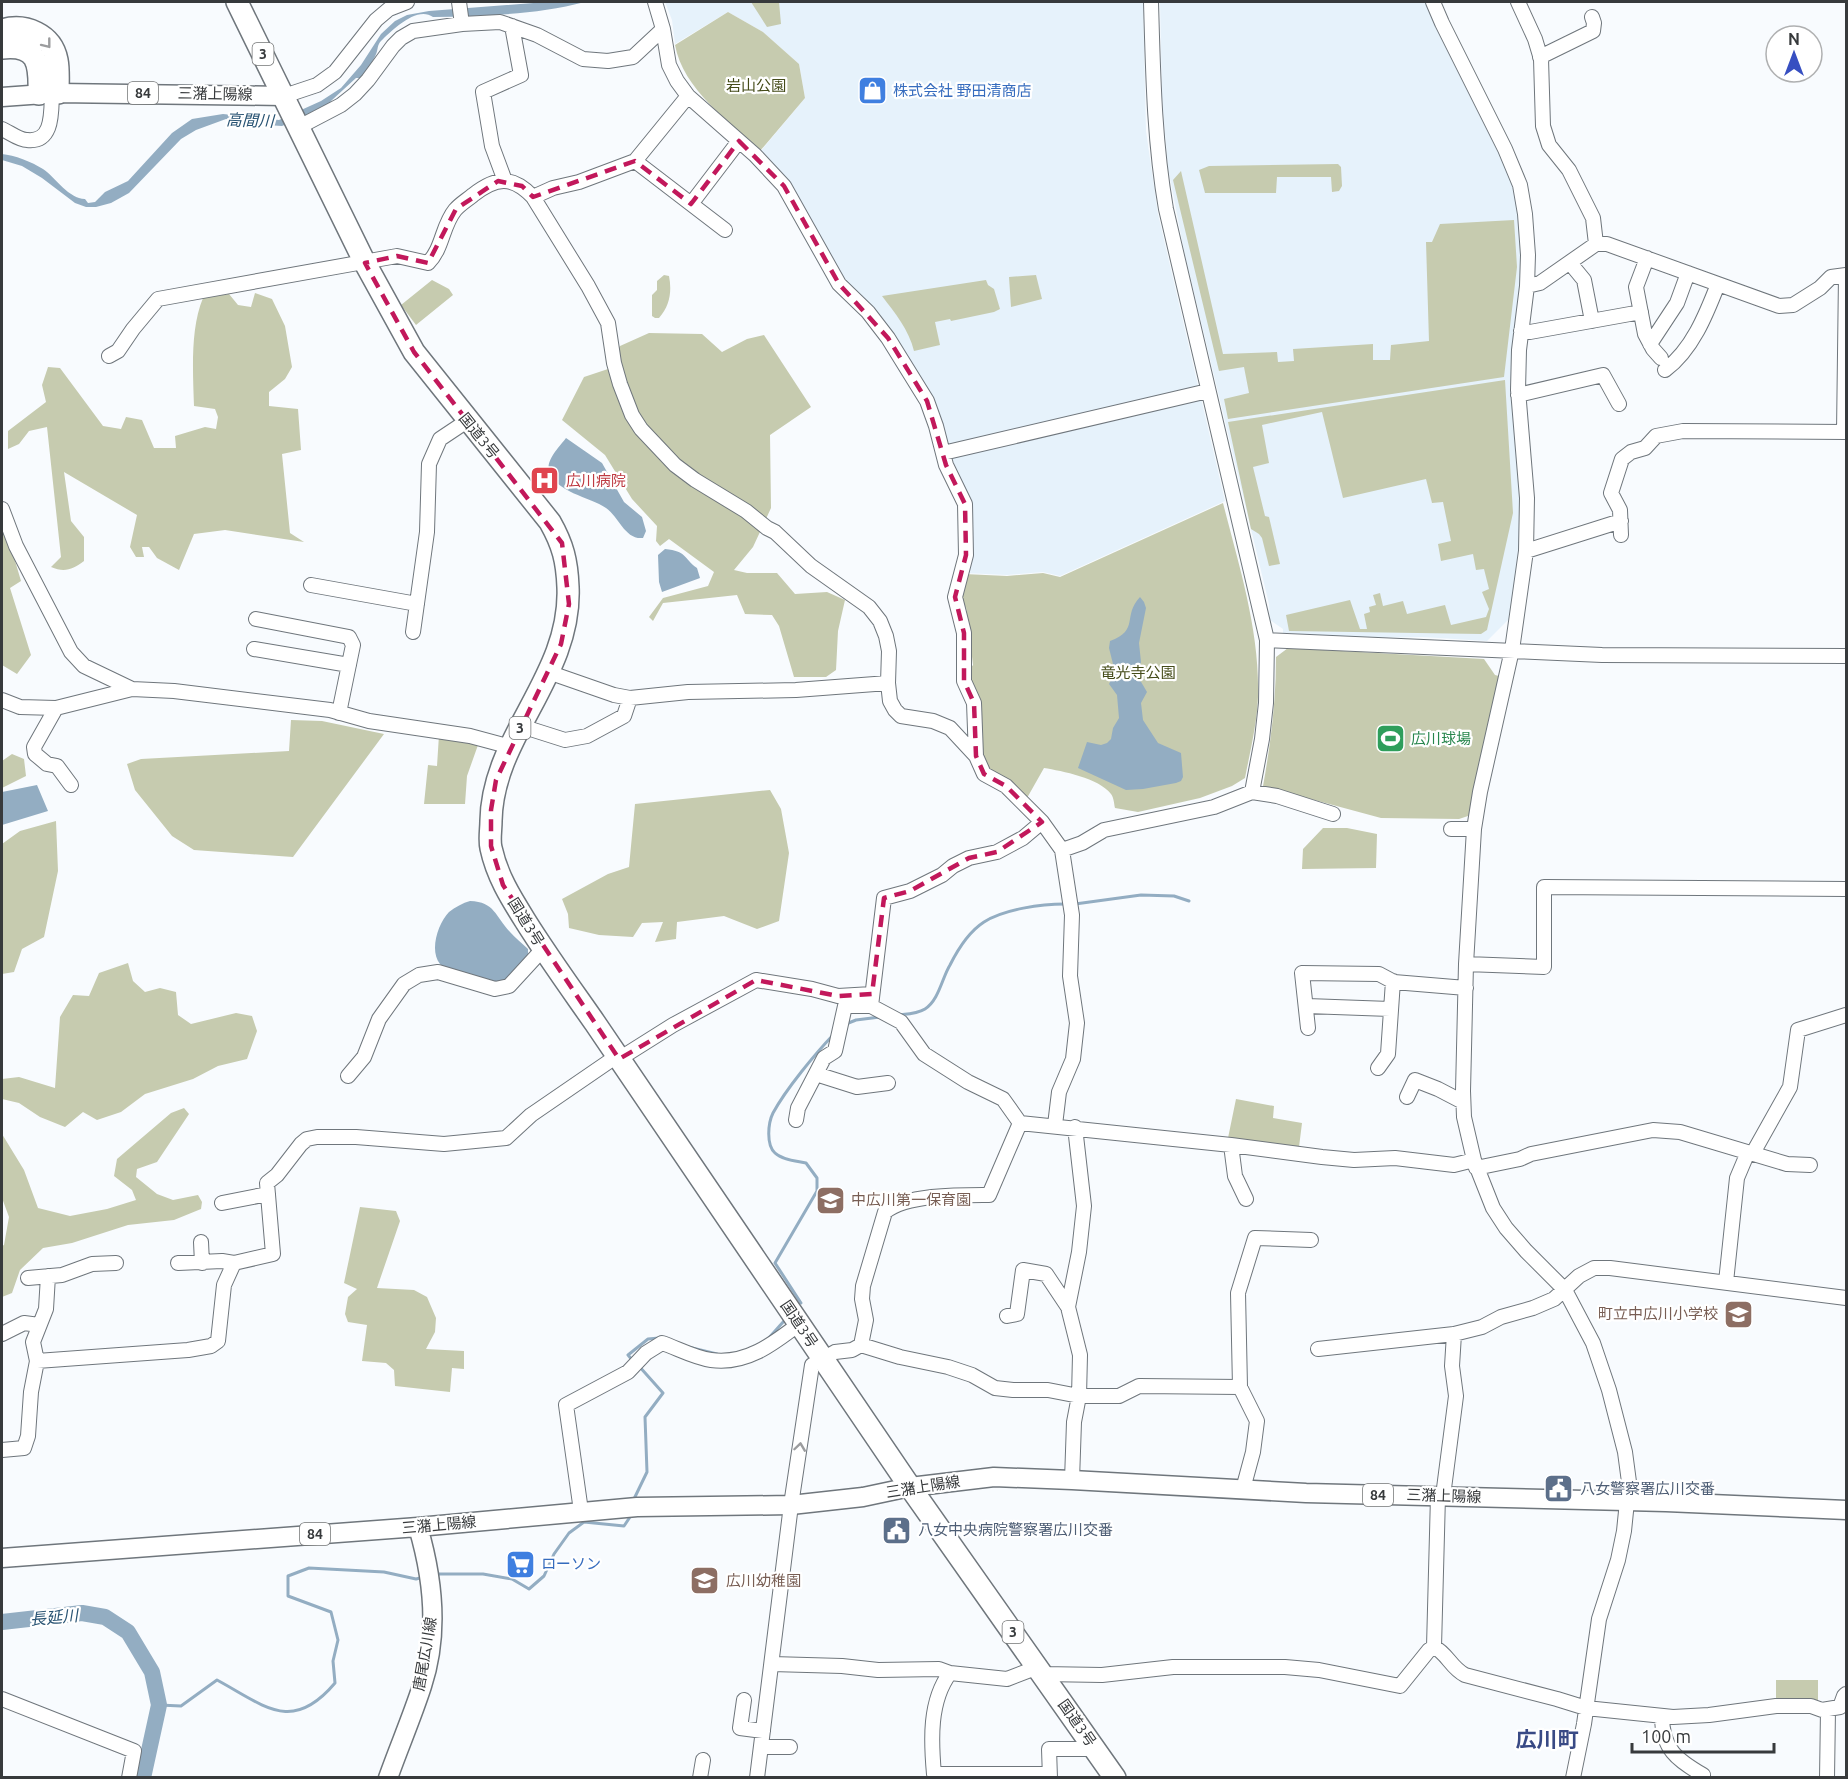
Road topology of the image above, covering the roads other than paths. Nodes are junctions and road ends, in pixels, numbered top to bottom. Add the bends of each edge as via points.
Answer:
1 (237, 2) edge
2 (407, 2) edge
3 (460, 2) edge
4 (655, 2) edge
5 (1151, 2) edge
6 (1433, 2) edge
7 (1518, 2) edge
8 (1592, 17) dead end
9 (462, 22) junction
10 (512, 27) junction
11 (663, 29) junction
12 (2, 30) edge
13 (2, 48) edge
14 (1540, 57) junction
15 (50, 93) junction
16 (688, 96) junction
17 (2, 97) edge
18 (293, 113) junction
19 (2, 129) edge
20 (739, 141) junction
21 (635, 161) junction
22 (505, 181) junction
23 (533, 197) junction
24 (691, 204) junction
25 (725, 230) dead end
26 (1596, 244) junction
27 (1647, 258) junction
28 (1570, 262) junction
29 (365, 263) junction
30 (1688, 273) junction
31 (1846, 275) edge
32 (1718, 284) junction
33 (1527, 286) junction
34 (1641, 312) junction
35 (1592, 321) junction
36 (1521, 331) junction
37 (1650, 344) junction
38 (109, 356) dead end
39 (1208, 391) junction
40 (1518, 395) junction
41 (1619, 404) dead end
42 (467, 421) junction
43 (1845, 432) edge
44 (943, 453) junction
45 (2, 509) edge
46 (1621, 521) junction
47 (1621, 535) dead end
48 (1526, 551) junction
49 (312, 585) dead end
50 (417, 604) junction
51 (256, 619) dead end
52 (413, 632) dead end
53 (1267, 640) junction
54 (254, 649) dead end
55 (1512, 650) junction
56 (1846, 656) edge
57 (349, 665) junction
58 (548, 672) junction
59 (888, 683) junction
60 (132, 689) junction
61 (630, 698) junction
62 (2, 700) edge
63 (56, 708) junction
64 (339, 713) junction
65 (521, 726) junction
66 (511, 747) junction
67 (976, 756) junction
68 (71, 785) dead end
69 (1252, 792) junction
70 (1333, 814) dead end
71 (1042, 822) junction
72 (1451, 829) dead end
73 (1474, 829) junction
74 (1062, 850) junction
75 (1846, 889) edge
76 (543, 949) junction
77 (1466, 964) junction
78 (1393, 981) junction
79 (1466, 988) junction
80 (871, 1000) junction
81 (1307, 1006) junction
82 (1390, 1009) junction
83 (1846, 1015) edge
84 (1308, 1028) dead end
85 (618, 1057) junction
86 (1378, 1068) dead end
87 (816, 1074) junction
88 (348, 1076) dead end
89 (888, 1083) dead end
90 (1407, 1097) dead end
91 (1463, 1102) junction
92 (796, 1120) dead end
93 (1020, 1123) junction
94 (1055, 1125) junction
95 (1075, 1127) junction
96 (1231, 1145) junction
97 (1750, 1153) junction
98 (1475, 1164) junction
99 (1810, 1165) dead end
100 (268, 1194) junction
101 (1246, 1199) dead end
102 (222, 1203) dead end
103 (1311, 1240) dead end
104 (201, 1242) dead end
105 (116, 1263) dead end
106 (178, 1263) dead end
107 (202, 1263) junction
108 (234, 1263) junction
109 (48, 1276) junction
110 (28, 1278) dead end
111 (1726, 1282) junction
112 (1564, 1290) junction
113 (1846, 1298) edge
114 (1068, 1307) junction
115 (1007, 1316) dead end
116 (799, 1324) junction
117 (39, 1325) junction
118 (2, 1334) edge
119 (1454, 1334) junction
120 (861, 1345) junction
121 (1318, 1349) dead end
122 (822, 1358) junction
123 (37, 1361) junction
124 (1240, 1387) junction
125 (1079, 1396) junction
126 (2, 1450) edge
127 (1072, 1480) junction
128 (910, 1487) junction
129 (1243, 1489) junction
130 (1441, 1496) junction
131 (1627, 1503) junction
132 (791, 1505) junction
133 (1846, 1510) edge
134 (581, 1511) junction
135 (418, 1527) junction
136 (2, 1558) edge
137 (1434, 1647) junction
138 (772, 1664) junction
139 (1040, 1671) junction
140 (950, 1673) junction
141 (1846, 1694) edge
142 (2, 1699) edge
143 (744, 1700) dead end
144 (1586, 1708) junction
145 (1828, 1710) junction
146 (1662, 1716) junction
147 (763, 1731) junction
148 (761, 1747) junction
149 (790, 1747) dead end
150 (1095, 1749) junction
151 (703, 1760) dead end
152 (1049, 1776) edge
153 (129, 1778) edge
154 (388, 1778) edge
155 (700, 1778) edge
156 (757, 1778) edge
157 (1115, 1778) edge
158 (1573, 1778) edge
159 (1702, 1778) edge
160 (1827, 1778) edge

1 - 18 highway, 国道3号 / 3
2 - 18 street via 376,20 335,72 317,85
3 - 9 street
4 - 11 street
5 - 39 street via 1157,158
6 - 33 street via 1520,185 1528,255
7 - 14 street
8 - 14 street via 1593,31
9 - 10 street via 500,22
9 - 18 street via 413,31 401,38 368,80 341,105
10 - 11 street via 583,59 608,61 633,57
10 - 22 street via 521,75 483,92 492,146
11 - 16 street via 669,65
12 -> 15 highway via 26,28 51,45 57,58
13 - 15 highway via 15,46 34,57
14 - 26 street via 1544,126 1549,145 1569,170 1593,218
15 - 17 main road, 三潴上陽線 / 84
15 - 18 main road, 三潴上陽線 / 84
15 - 19 street via 51,122 39,139 26,141
16 - 20 street
16 - 21 street
18 - 29 highway, 国道3号 / 3
20 - 24 street
20 - 44 street via 784,186 839,284 888,338 927,401
21 - 23 street
21 - 24 street
22 - 23 street via 522,186
22 - 29 street via 485,186 456,209 428,263 397,256
23 - 59 street via 608,323 620,384 641,429 682,470 775,532 811,566 869,607 886,636
24 - 25 street
26 - 27 street
26 - 28 street
27 - 30 street
27 - 34 street via 1636,287
28 - 33 street via 1540,283
28 - 35 street via 1584,280
29 - 38 street via 158,300 118,351
29 - 42 highway, 国道3号 / 3 via 414,352
30 - 32 street
30 - 37 street via 1677,303
31 - 32 street via 1831,277 1811,294 1786,306
31 - 43 street
32 - 37 street via 1707,313 1680,359 1663,364
33 - 36 street
34 - 35 street
34 - 37 street
35 - 36 street
36 - 40 street
39 - 44 street
39 - 53 street
40 - 41 street via 1603,375
40 - 48 street via 1527,498
42 - 50 street via 440,439 429,464 427,532
42 - 58 highway, 国道3号 / 3 via 550,522 562,543 569,604 561,644
43 - 46 street via 1683,431 1656,436 1645,448 1622,459 1611,493
44 - 67 street via 965,504 966,555 955,597 964,633 964,681 974,703
45 - 60 street via 16,546 70,652 84,666
46 - 47 street
46 - 48 street
48 - 55 street
49 - 50 street
50 - 52 street
51 - 57 street via 349,636 354,645
53 - 55 street
53 - 69 street via 1266,703
54 - 57 street
55 - 56 street via 1602,655
55 - 73 street
57 - 64 street
58 - 61 street
58 - 65 highway, 国道3号 / 3
59 - 61 street
59 - 67 street via 890,701 901,716 950,728
60 - 63 street
60 - 64 street
61 - 65 street via 624,716 587,736 565,740
62 - 63 street via 20,707
63 - 68 street via 34,747 35,754 47,764 57,766
64 - 66 street
65 - 66 highway, 国道3号 / 3
66 - 76 highway, 国道3号 / 3 via 496,780 490,846 503,885
67 - 71 street via 984,774 1006,786
69 - 70 street
69 - 74 street via 1214,807 1104,830
71 - 74 street
71 - 80 street via 997,852 969,858 910,891 884,898
72 - 73 street
73 - 77 street
74 - 94 street via 1072,915 1070,976 1077,1023 1073,1059 1059,1092
75 - 77 street via 1544,887 1544,967
76 - 85 highway, 国道3号 / 3
76 - 88 street via 509,986 495,989 438,972 418,975 404,984 379,1019 364,1057
77 - 79 street
78 - 79 street
78 - 81 street via 1379,974 1302,973
78 - 82 street
79 - 91 street
80 - 85 street via 756,980
80 - 87 street via 845,1006 835,1051 824,1058
80 - 93 street via 901,1022 924,1054 1003,1099
81 - 82 street
81 - 84 street
82 - 86 street via 1388,1054
83 - 97 street via 1798,1030 1790,1087
85 - 100 street via 531,1115 506,1138 444,1144 339,1136 307,1139 267,1184
85 - 116 highway, 国道3号 / 3
87 - 89 street via 857,1087
87 - 92 street
90 - 91 street via 1415,1080
91 - 98 street
93 - 94 street
93 - 120 street via 989,1196 923,1199 885,1212 863,1286 866,1320
94 - 95 street
95 - 96 street
95 - 114 street via 1084,1206
96 - 98 street via 1354,1160 1395,1158
96 - 101 street via 1235,1176
97 - 98 street via 1680,1132 1653,1130 1520,1159
97 - 99 street via 1787,1164
97 - 111 street via 1737,1178
98 - 112 street via 1506,1228
100 - 102 street
100 - 108 street via 273,1254
103 - 124 street via 1255,1238 1238,1293
104 - 107 street
105 - 109 street via 92,1264
106 - 107 street
107 - 108 street
108 - 123 street via 224,1285 218,1341 211,1346
109 - 110 street
109 - 117 street via 46,1309
111 - 112 street via 1594,1268
111 - 113 street
112 - 119 street via 1533,1308
112 - 131 street via 1593,1343 1609,1390 1625,1452
114 - 115 street via 1046,1274 1023,1270 1017,1314
114 - 125 street via 1080,1355
116 - 122 highway, 国道3号 / 3
116 - 134 street via 773,1344 734,1361 709,1360 662,1343 628,1372 566,1405
117 - 118 street via 24,1323
117 - 123 street via 33,1342
119 - 121 street
119 - 130 street via 1452,1366 1456,1396
120 - 122 street
120 - 125 street via 948,1367 995,1388 1048,1390
122 - 128 highway, 国道3号 / 3
132 -> 122 street via 812,1365
123 - 126 street via 24,1448
124 - 125 street via 1139,1386 1119,1396
124 - 129 street via 1257,1421
125 - 127 street
127 - 128 main road, 三潴上陽線 / 84 via 994,1477
127 - 129 main road, 三潴上陽線 / 84
128 - 132 main road, 三潴上陽線 / 84
128 - 139 highway, 国道3号 / 3
129 - 130 main road, 三潴上陽線 / 84
130 - 131 main road, 三潴上陽線 / 84
130 - 137 street
131 - 133 main road, 三潴上陽線 / 84
131 - 144 street via 1618,1560 1599,1619
132 - 134 main road, 三潴上陽線 / 84
132 - 138 street
134 - 135 main road, 三潴上陽線 / 84
135 - 136 main road, 三潴上陽線 / 84
135 - 154 main road, 唐尾広川線 via 433,1610 430,1647 423,1684
137 - 139 street via 1400,1686 1285,1667 1173,1666 1102,1675
137 - 144 street via 1442,1651 1456,1671 1465,1675
138 - 140 street via 939,1669
138 - 147 street
139 - 140 street via 1007,1679
139 - 150 highway, 国道3号 / 3
140 - 152 street via 936,1703 934,1774
141 - 145 street via 1840,1707
142 - 153 street via 134,1751
143 - 147 street via 740,1728
144 - 146 street
144 - 158 street
145 - 146 street via 1776,1706 1709,1715
145 - 160 street
146 - 159 street via 1666,1743 1675,1756
147 - 148 street
148 - 149 street
148 - 156 street
150 - 152 street via 1049,1749
150 - 157 highway, 国道3号 / 3
151 - 155 street

